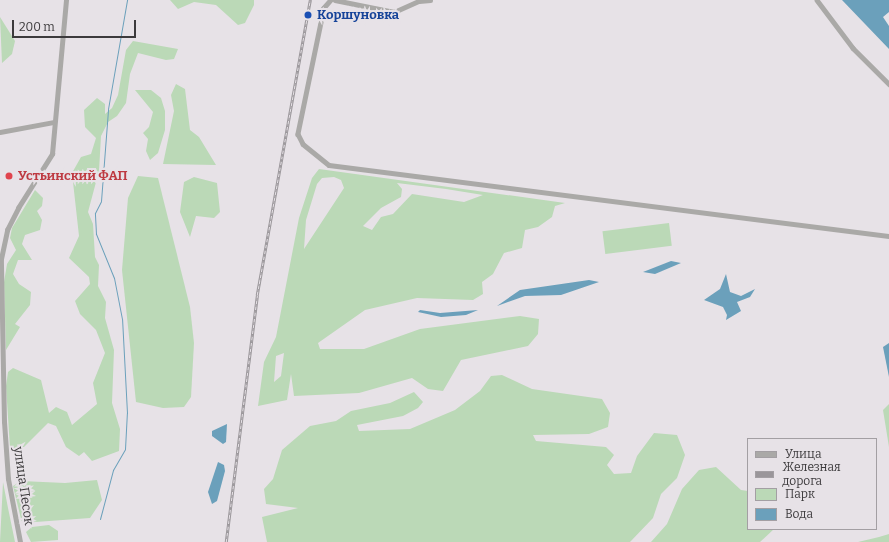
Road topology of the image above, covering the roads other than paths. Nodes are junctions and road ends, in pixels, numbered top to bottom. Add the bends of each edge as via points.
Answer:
1 (66, 0) edge
2 (330, 0) edge
3 (335, 0) edge
4 (430, 0) edge
5 (817, 0) edge
6 (889, 84) edge
7 (54, 122) junction
8 (0, 132) edge
9 (889, 236) edge
10 (1, 299) edge
11 (2, 433) edge
12 (20, 542) edge

1 - 7 street, улица Песок
2 - 9 street via 324,8 298,134 304,144 330,165
3 - 4 street via 394,12 419,1
5 - 6 street via 853,48
7 - 8 street
7 - 10 street, улица Песок via 48,165 18,208 3,242
10 - 11 street, улица Песок
11 - 12 street, улица Песок

